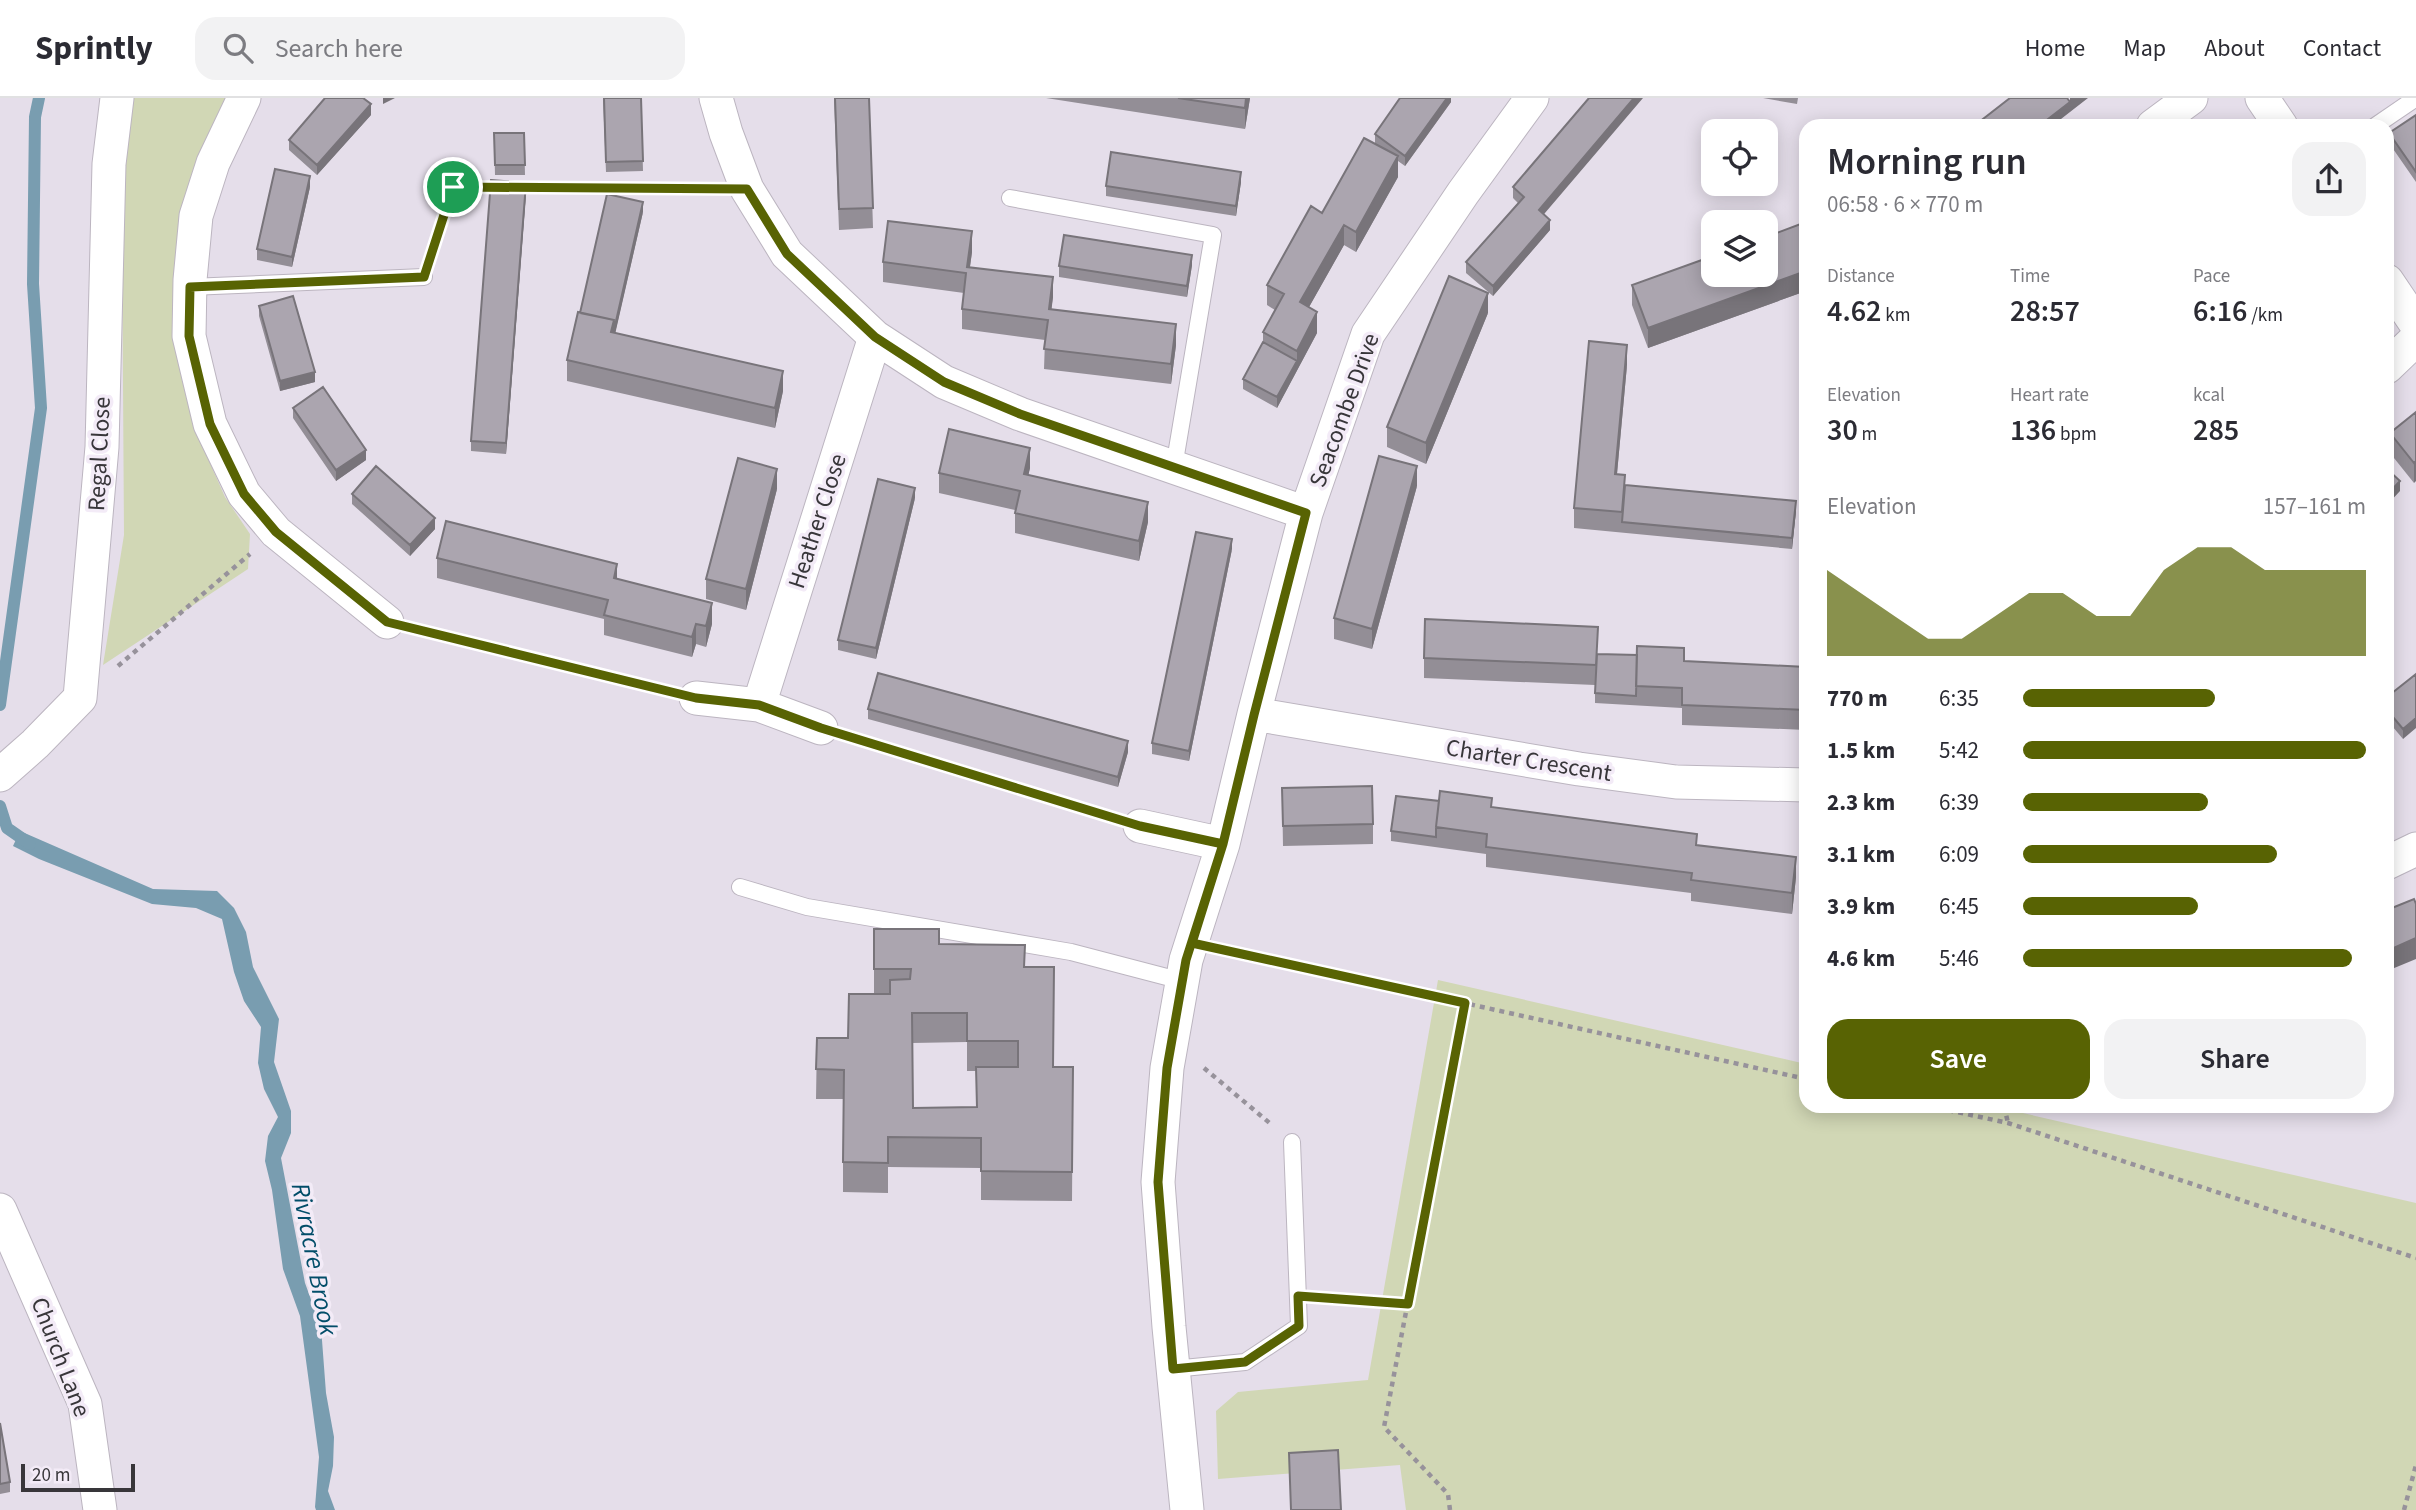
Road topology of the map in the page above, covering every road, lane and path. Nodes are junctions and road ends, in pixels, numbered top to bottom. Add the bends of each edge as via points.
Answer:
1 (117, 98) edge
2 (244, 98) edge
3 (716, 98) edge
4 (1532, 98) edge
5 (2191, 98) edge
6 (2262, 98) edge
7 (2416, 98) edge
8 (2162, 119) edge
9 (2276, 119) edge
10 (2385, 119) edge
11 (495, 187) edge
12 (509, 187) edge
13 (747, 189) junction
14 (1010, 198) dead end
15 (424, 277) joint
16 (190, 287) junction
17 (2394, 291) edge
18 (2416, 324) edge
19 (875, 337) junction
20 (2416, 339) edge
21 (2394, 360) edge
22 (1174, 467) junction
23 (1306, 513) junction
24 (276, 532) junction
25 (387, 622) joint
26 (80, 698) junction
27 (696, 698) joint
28 (759, 705) junction
29 (1254, 715) junction
30 (821, 728) joint
31 (0, 775) edge
32 (1799, 785) edge
33 (1140, 826) joint
34 (1223, 844) junction
35 (2416, 849) edge
36 (2394, 860) edge
37 (740, 887) dead end
38 (1192, 943) junction
39 (1182, 981) junction
40 (1465, 1003) junction
41 (1171, 1041) junction
42 (1799, 1077) edge
43 (1960, 1113) edge
44 (2006, 1113) edge
45 (2008, 1124) junction
46 (1292, 1142) joint
47 (0, 1210) edge
48 (2416, 1258) edge
49 (1298, 1296) junction
50 (1408, 1304) junction
51 (1173, 1369) junction
52 (2416, 1465) edge
53 (100, 1510) edge
54 (1187, 1510) edge
55 (1450, 1510) edge
56 (2404, 1510) edge

1 - 26 street, Regal Close via 109,164 102,447
2 - 16 street via 196,216
3 - 13 street
4 - 23 street, Seacombe Drive via 1368,334
5 - 8 street
6 - 9 street
7 - 10 lane
11 - 15 path via 453,187
12 - 13 path
13 - 19 street via 787,254
14 - 22 lane via 1213,235
15 - 16 lane
16 - 24 street via 189,336 210,424 244,494
17 - 18 street
19 - 22 street via 944,382 1020,414
19 - 28 street, Heather Close
20 - 21 street
22 - 23 street
23 - 29 street, Seacombe Drive
24 - 25 street
24 - 26 path
25 - 27 path
26 - 31 street
27 - 28 street
28 - 30 street
29 - 32 street, Charter Crescent via 1662,780
29 - 34 street, Seacombe Drive
30 - 33 path
33 - 34 street
34 - 38 street, Seacombe Drive
35 - 36 street
37 - 39 lane via 807,907 1070,952
38 - 39 street, Seacombe Drive
38 - 40 path
39 - 41 street, Seacombe Drive
40 - 42 path
40 - 50 path
41 - 46 path
41 - 51 street, Seacombe Drive via 1158,1182
43 - 45 path
44 - 45 path
45 - 48 path
46 - 49 lane
47 - 53 street, Church Lane via 85,1404
49 - 50 path
49 - 51 lane via 1299,1326 1245,1362
50 - 55 path via 1384,1427 1448,1494
51 - 54 street, Seacombe Drive
52 - 56 path

